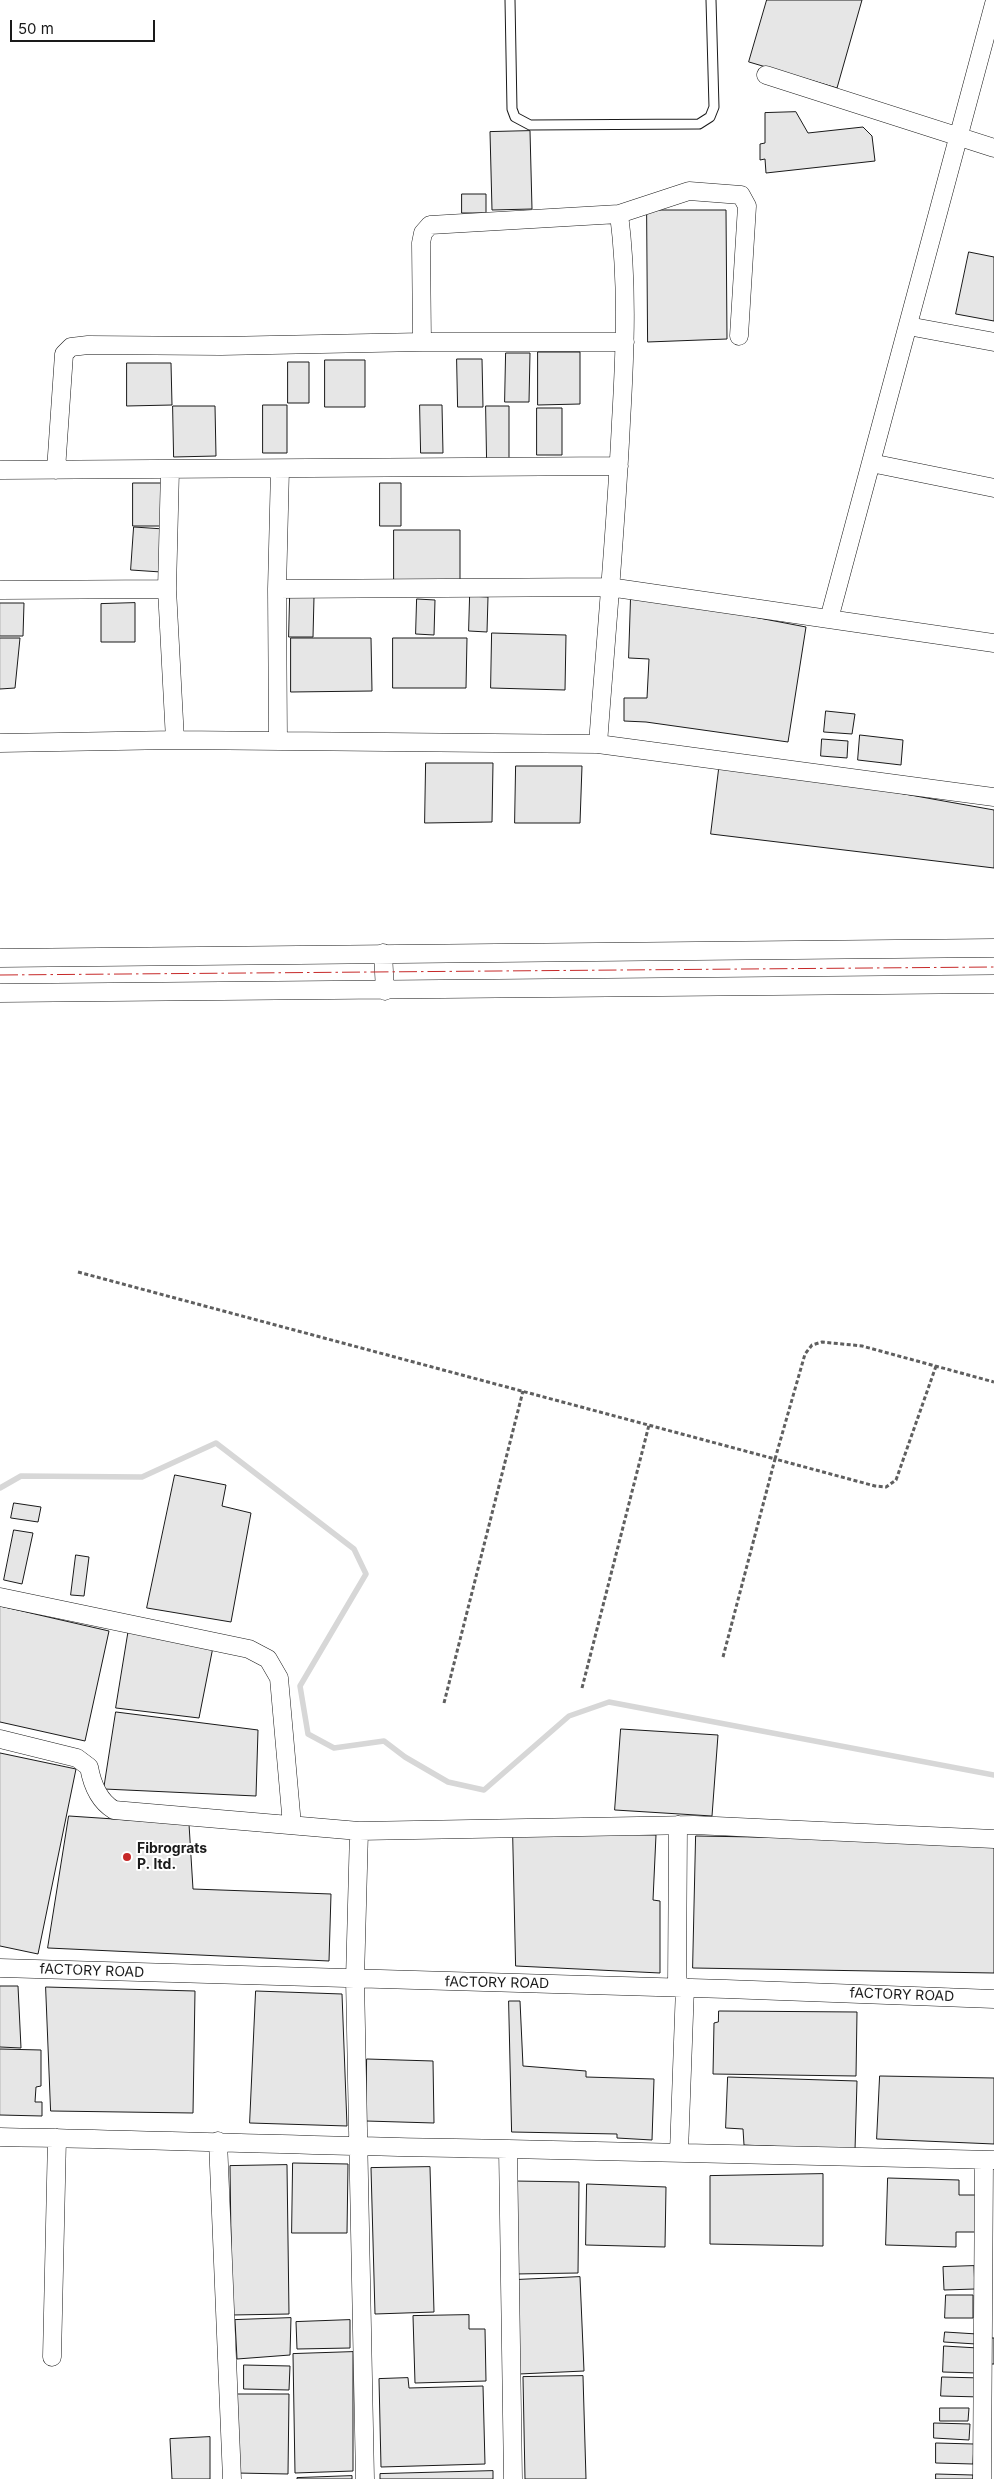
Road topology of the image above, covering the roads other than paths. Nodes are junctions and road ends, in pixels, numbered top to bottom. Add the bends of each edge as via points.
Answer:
1 (510, 0) edge
2 (711, 0) edge
3 (994, 4) edge
4 (766, 75) dead end
5 (958, 138) junction
6 (994, 148) edge
7 (619, 214) junction
8 (908, 326) junction
9 (739, 336) dead end
10 (422, 342) junction
11 (625, 342) junction
12 (994, 342) edge
13 (871, 463) junction
14 (619, 466) junction
15 (0, 470) edge
16 (56, 470) junction
17 (170, 470) junction
18 (280, 470) junction
19 (994, 488) edge
20 (609, 587) junction
21 (277, 589) junction
22 (0, 590) edge
23 (167, 590) junction
24 (829, 619) junction
25 (994, 643) edge
26 (175, 740) junction
27 (278, 741) junction
28 (0, 743) edge
29 (598, 744) junction
30 (994, 798) edge
31 (994, 948) edge
32 (383, 953) junction
33 (0, 958) edge
34 (994, 984) edge
35 (385, 990) junction
36 (0, 993) edge
37 (0, 1597) edge
38 (0, 1739) edge
39 (292, 1825) junction
40 (678, 1825) junction
41 (359, 1831) junction
42 (994, 1839) edge
43 (0, 1968) edge
44 (355, 1979) junction
45 (681, 1987) junction
46 (994, 1999) edge
47 (0, 2137) edge
48 (57, 2138) junction
49 (218, 2141) junction
50 (359, 2148) junction
51 (508, 2148) junction
52 (680, 2152) junction
53 (989, 2160) edge
54 (52, 2357) dead end
55 (232, 2479) edge
56 (365, 2479) edge
57 (513, 2479) edge
58 (982, 2479) edge

1 - 2 lane via 512,109 515,117 530,125 699,124 710,117 714,107
3 - 5 street
4 - 5 street
5 - 6 street
5 - 8 street
7 - 9 street via 689,191 741,195 747,206
7 - 10 street via 430,225 423,233 421,243
7 - 11 street
8 - 12 street
8 - 13 street
10 - 11 street
10 - 16 street via 71,347 64,354
11 - 14 street
13 - 19 street
13 - 24 street
14 - 18 street
14 - 20 street
15 - 16 street
16 - 17 street
17 - 18 street
17 - 23 street
18 - 21 street
20 - 21 street
20 - 24 street
20 - 29 street
21 - 27 street
22 - 23 street
23 - 26 street
24 - 25 street
26 - 27 street
26 - 28 street
27 - 29 street
29 - 30 street
31 - 32 street
32 - 33 street
32 - 35 street
34 - 35 street
35 - 36 street
37 - 39 street via 249,1649 268,1659 279,1678
38 - 39 street via 77,1758 89,1767 104,1804 114,1810
39 - 41 street
40 - 41 street
40 - 42 street
40 - 45 street
41 - 44 street
43 - 44 street, fACTORY ROAD
44 - 45 street, fACTORY ROAD
44 - 50 street
45 - 46 street, fACTORY ROAD
45 - 52 street
47 - 48 street
48 - 49 street
48 - 54 street
49 - 50 street
49 - 55 street
50 - 51 street
50 - 56 street
51 - 52 street
51 - 57 street
52 - 53 street
53 - 58 street

